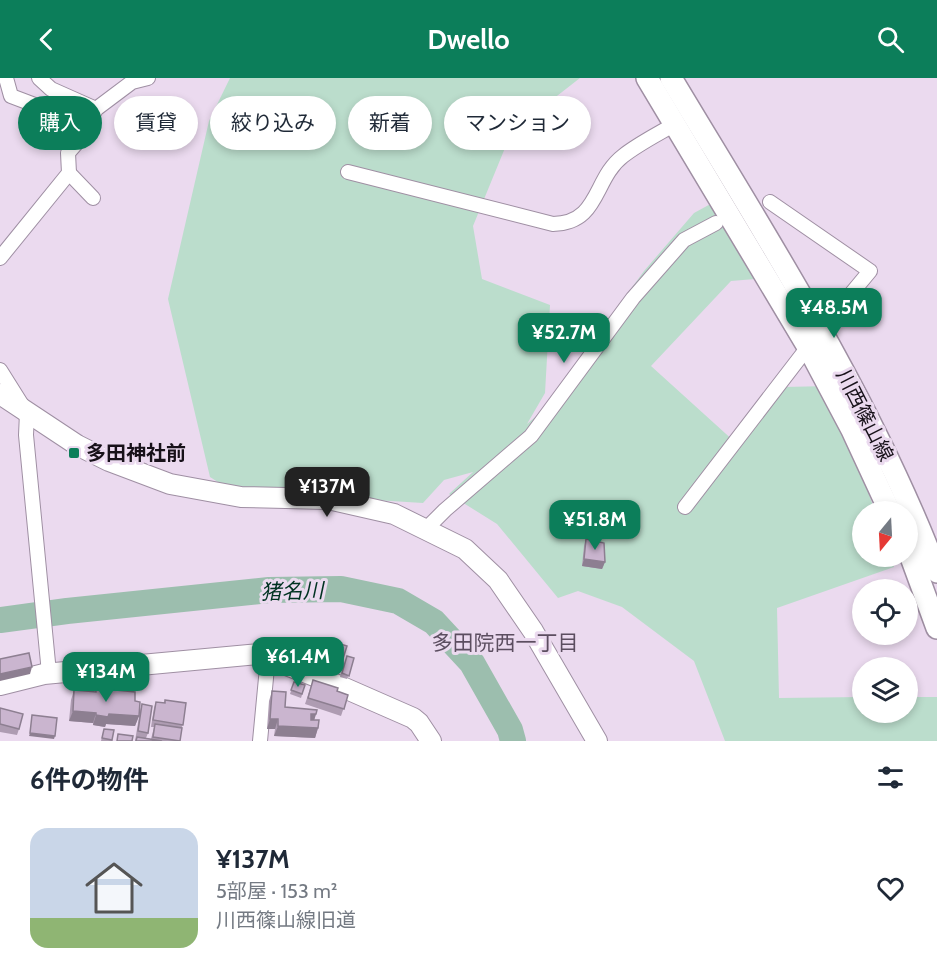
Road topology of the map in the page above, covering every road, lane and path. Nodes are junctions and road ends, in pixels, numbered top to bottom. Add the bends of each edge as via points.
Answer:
1 (6, 78) edge
2 (39, 78) edge
3 (147, 78) edge
4 (647, 78) edge
5 (671, 78) edge
6 (67, 96) edge
7 (18, 99) edge
8 (102, 104) edge
9 (675, 124) junction
10 (70, 150) edge
11 (348, 172) dead end
12 (69, 173) junction
13 (93, 198) dead end
14 (770, 202) dead end
15 (716, 223) dead end
16 (0, 258) edge
17 (821, 330) junction
18 (808, 347) junction
19 (0, 370) edge
20 (0, 394) edge
21 (27, 412) junction
22 (885, 501) edge
23 (686, 507) dead end
24 (427, 528) junction
25 (915, 567) edge
26 (937, 572) edge
27 (937, 628) edge
28 (267, 657) junction
29 (48, 665) junction
30 (0, 685) edge
31 (260, 741) edge
32 (431, 741) edge
33 (597, 741) edge

1 - 7 street via 11,96
2 - 6 street
3 - 8 street via 132,82
4 - 9 main road, 川西篠山線
5 - 17 main road, 川西篠山線
9 - 11 street via 621,157 586,211 567,224 553,224
9 - 18 main road, 川西篠山線
10 - 12 street
12 - 13 street
12 - 16 street
14 - 17 street via 870,272
15 - 24 street via 684,240 648,281 531,436
17 - 18 street
17 - 26 main road, 川西篠山線 via 890,461
18 - 22 main road, 川西篠山線
18 - 23 street
19 - 21 street
20 - 21 street
21 - 24 street via 85,449 170,484 241,497 328,499 394,514
21 - 29 street
24 - 33 street via 465,549 498,580 533,631
25 - 27 main road
28 - 29 street via 258,654
28 - 31 street
28 - 32 street via 413,718
29 - 30 street

